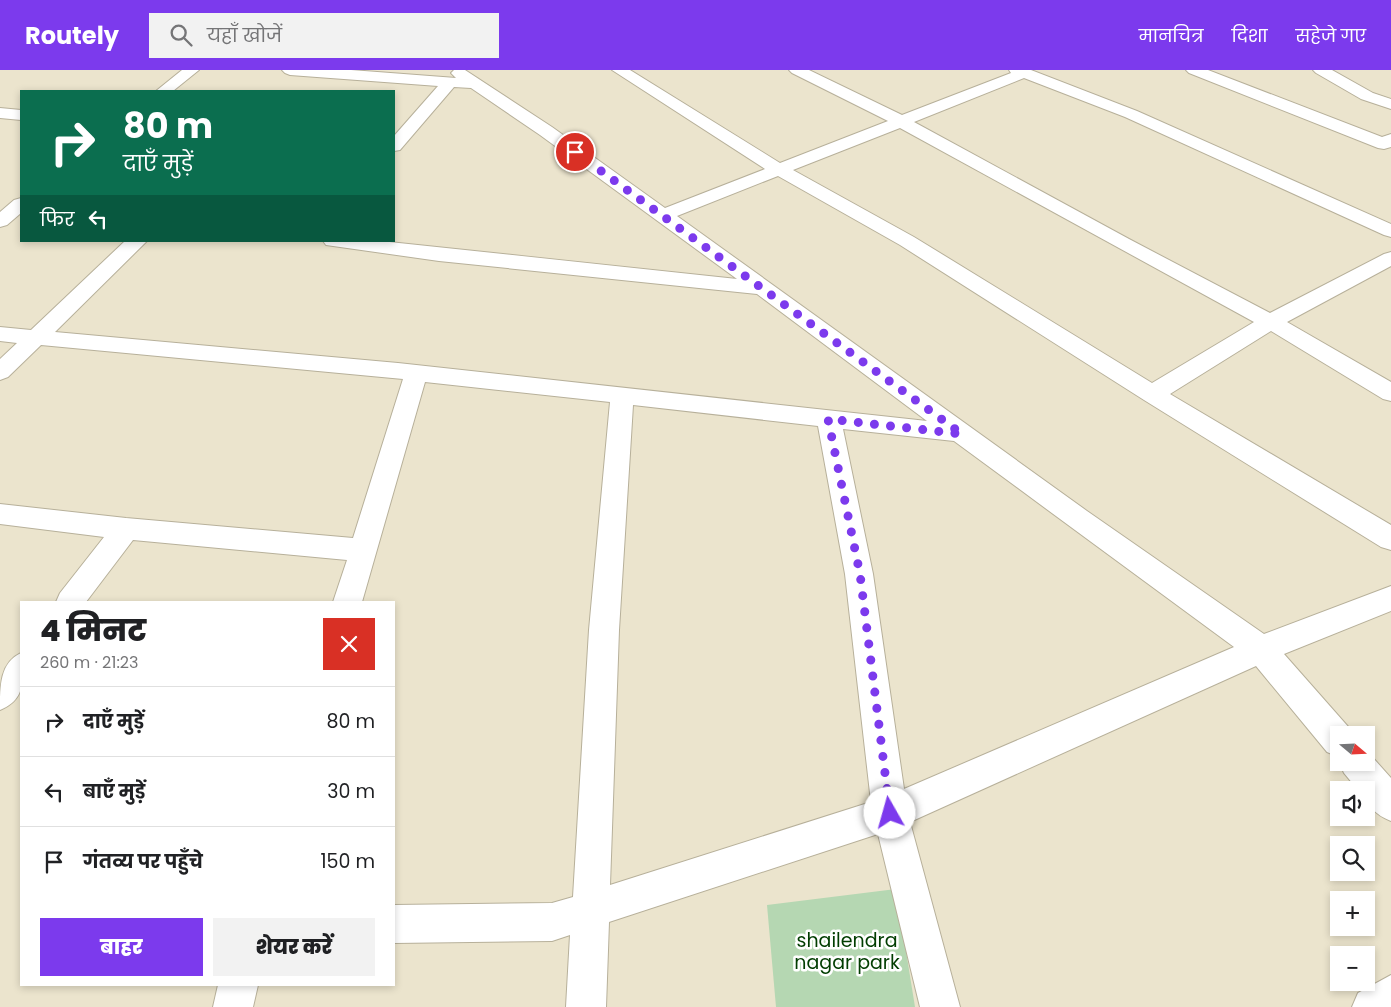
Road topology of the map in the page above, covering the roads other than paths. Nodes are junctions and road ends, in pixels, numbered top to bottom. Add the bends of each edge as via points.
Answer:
1 (191, 70) edge
2 (290, 70) edge
3 (620, 70) edge
4 (797, 70) edge
5 (1194, 70) edge
6 (1322, 70) edge
7 (318, 71) edge
8 (1021, 71) edge
9 (465, 79) edge
10 (303, 85) dead end
11 (165, 90) edge
12 (1391, 104) edge
13 (0, 113) edge
14 (20, 115) edge
15 (900, 123) junction
16 (1391, 139) edge
17 (395, 145) edge
18 (778, 168) junction
19 (20, 205) edge
20 (663, 215) junction
21 (0, 221) edge
22 (20, 224) edge
23 (1391, 231) edge
24 (137, 242) edge
25 (341, 242) edge
26 (1391, 258) edge
27 (764, 288) junction
28 (1271, 322) junction
29 (0, 334) edge
30 (37, 337) junction
31 (0, 372) edge
32 (416, 373) junction
33 (1391, 393) edge
34 (1152, 394) junction
35 (622, 396) junction
36 (828, 419) junction
37 (962, 434) junction
38 (0, 514) edge
39 (126, 529) junction
40 (1391, 539) edge
41 (364, 550) junction
42 (1391, 598) edge
43 (71, 601) edge
44 (348, 601) edge
45 (1261, 649) junction
46 (20, 668) edge
47 (0, 695) edge
48 (1330, 730) edge
49 (1364, 771) edge
50 (1391, 804) edge
51 (890, 813) junction
52 (592, 909) junction
53 (395, 924) edge
54 (238, 986) edge
55 (1391, 995) edge
56 (233, 1007) edge
57 (586, 1007) edge
58 (940, 1007) edge
59 (1372, 1007) edge

1 - 11 street
2 - 7 street
3 - 18 street
4 - 15 street
5 - 16 street via 1384,144
6 - 12 street via 1367,96
7 - 9 street
7 - 10 street
8 - 15 street
8 - 23 street via 1131,114
9 - 17 street
9 - 20 street via 546,131
13 - 14 street
15 - 18 street
15 - 28 street
18 - 20 street
18 - 34 street via 907,241
19 - 21 street
20 - 27 street
21 - 22 street
24 - 30 street
25 - 27 street
26 - 28 street
27 - 37 street
28 - 33 street
28 - 34 street
29 - 30 street
30 - 31 street
30 - 32 street
32 - 35 street
32 - 41 street
34 - 40 street
35 - 36 street
35 - 52 street via 604,630
36 - 37 street
36 - 51 street via 860,574
37 - 45 street
38 - 39 street
39 - 41 street
39 - 43 street
41 - 44 street
42 - 45 street
45 - 48 street
45 - 51 street
46 - 47 street
49 - 50 street
51 - 52 street
51 - 58 street
52 - 53 street via 552,922
52 - 57 street
54 - 56 street
55 - 59 street

